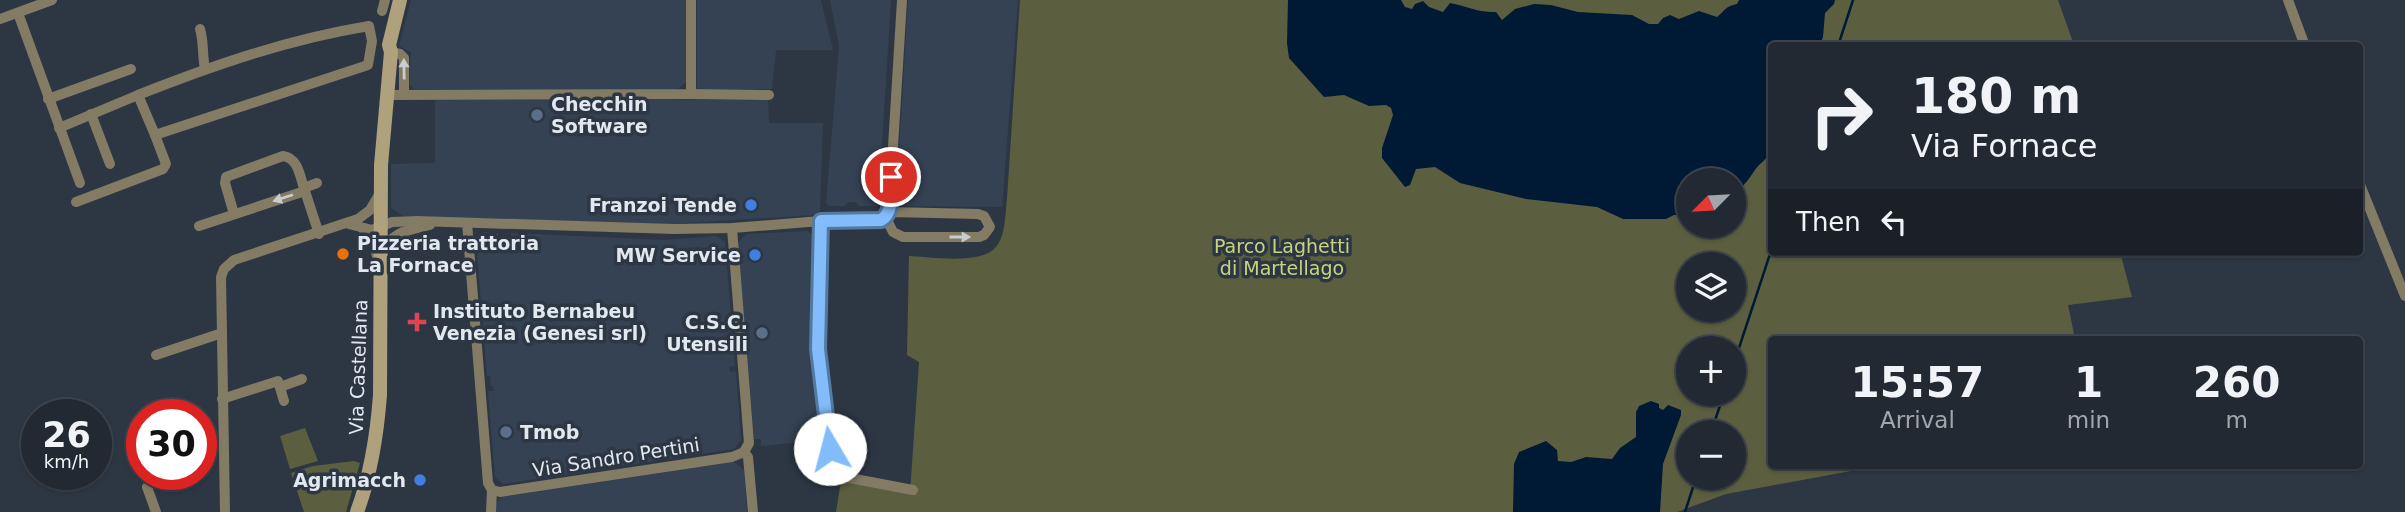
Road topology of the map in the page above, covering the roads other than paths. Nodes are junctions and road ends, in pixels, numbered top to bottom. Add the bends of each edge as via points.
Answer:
1 (51, 0) edge
2 (400, 0) edge
3 (691, 0) edge
4 (902, 0) edge
5 (2288, 0) edge
6 (18, 13) junction
7 (0, 19) edge
8 (200, 29) dead end
9 (372, 41) junction
10 (2304, 42) edge
11 (390, 49) junction
12 (131, 68) dead end
13 (205, 69) junction
14 (691, 94) junction
15 (138, 95) junction
16 (386, 95) junction
17 (404, 95) junction
18 (769, 95) dead end
19 (48, 99) junction
20 (91, 114) junction
21 (58, 128) junction
22 (155, 135) junction
23 (110, 164) dead end
24 (80, 183) dead end
25 (317, 183) dead end
26 (304, 189) junction
27 (380, 191) junction
28 (2363, 193) edge
29 (76, 202) dead end
30 (234, 214) junction
31 (887, 215) junction
32 (821, 221) junction
33 (396, 222) junction
34 (440, 222) junction
35 (467, 223) junction
36 (357, 224) junction
37 (199, 226) dead end
38 (380, 227) junction
39 (732, 228) junction
40 (319, 234) junction
41 (396, 234) junction
42 (380, 268) junction
43 (2405, 296) edge
44 (222, 333) junction
45 (156, 355) dead end
46 (302, 379) dead end
47 (280, 387) junction
48 (222, 398) junction
49 (284, 401) dead end
50 (744, 452) junction
51 (147, 490) edge
52 (492, 490) junction
53 (913, 490) dead end
54 (156, 512) edge
55 (225, 512) edge
56 (357, 512) edge
57 (491, 512) edge
58 (753, 512) edge

1 - 6 street
2 - 11 street, Via Castellana
3 - 14 street
4 - 31 street
5 - 10 street
6 - 7 street
6 - 19 street
8 - 13 street
9 - 11 street
9 - 13 street via 373,25 321,34
9 - 22 street via 368,65
11 - 16 street, Via Castellana
17 -> 11 street via 404,58
12 - 19 street
13 - 15 street
14 - 17 street
14 - 18 street
15 - 20 street
15 - 22 street
16 - 17 street
16 - 27 street, Via Castellana
19 - 21 street
20 - 21 street
20 - 23 street
21 - 24 street
22 - 29 street via 166,164 163,169
25 - 26 street
26 -> 30 street
26 - 30 street via 290,157 230,174 225,183
26 - 40 street
27 - 33 street via 385,211
27 - 36 street
27 - 38 street, Via Castellana
28 - 43 street
30 - 37 street
31 -> 31 street via 893,232 903,237 979,237 990,227 978,214
31 - 32 street via 881,220
32 - 39 street
32 - 53 street via 818,349 834,475
33 - 34 street
33 - 38 street
34 - 35 street
34 - 41 street
35 - 39 street
35 - 52 street
36 - 38 street via 369,221
36 - 40 street
36 - 42 street via 372,240
38 - 41 street
38 - 42 street, Via Castellana
39 - 50 street via 749,443
40 - 44 street via 229,263 221,277
41 - 42 street via 386,245
42 - 56 street, Via Castellana via 378,423 371,468
44 - 45 street
44 - 48 street
46 - 47 street
47 - 48 street via 278,381
47 - 49 street
48 - 55 street
50 - 52 street, Via Sandro Pertini
50 - 58 street
51 - 54 street
52 - 57 street

